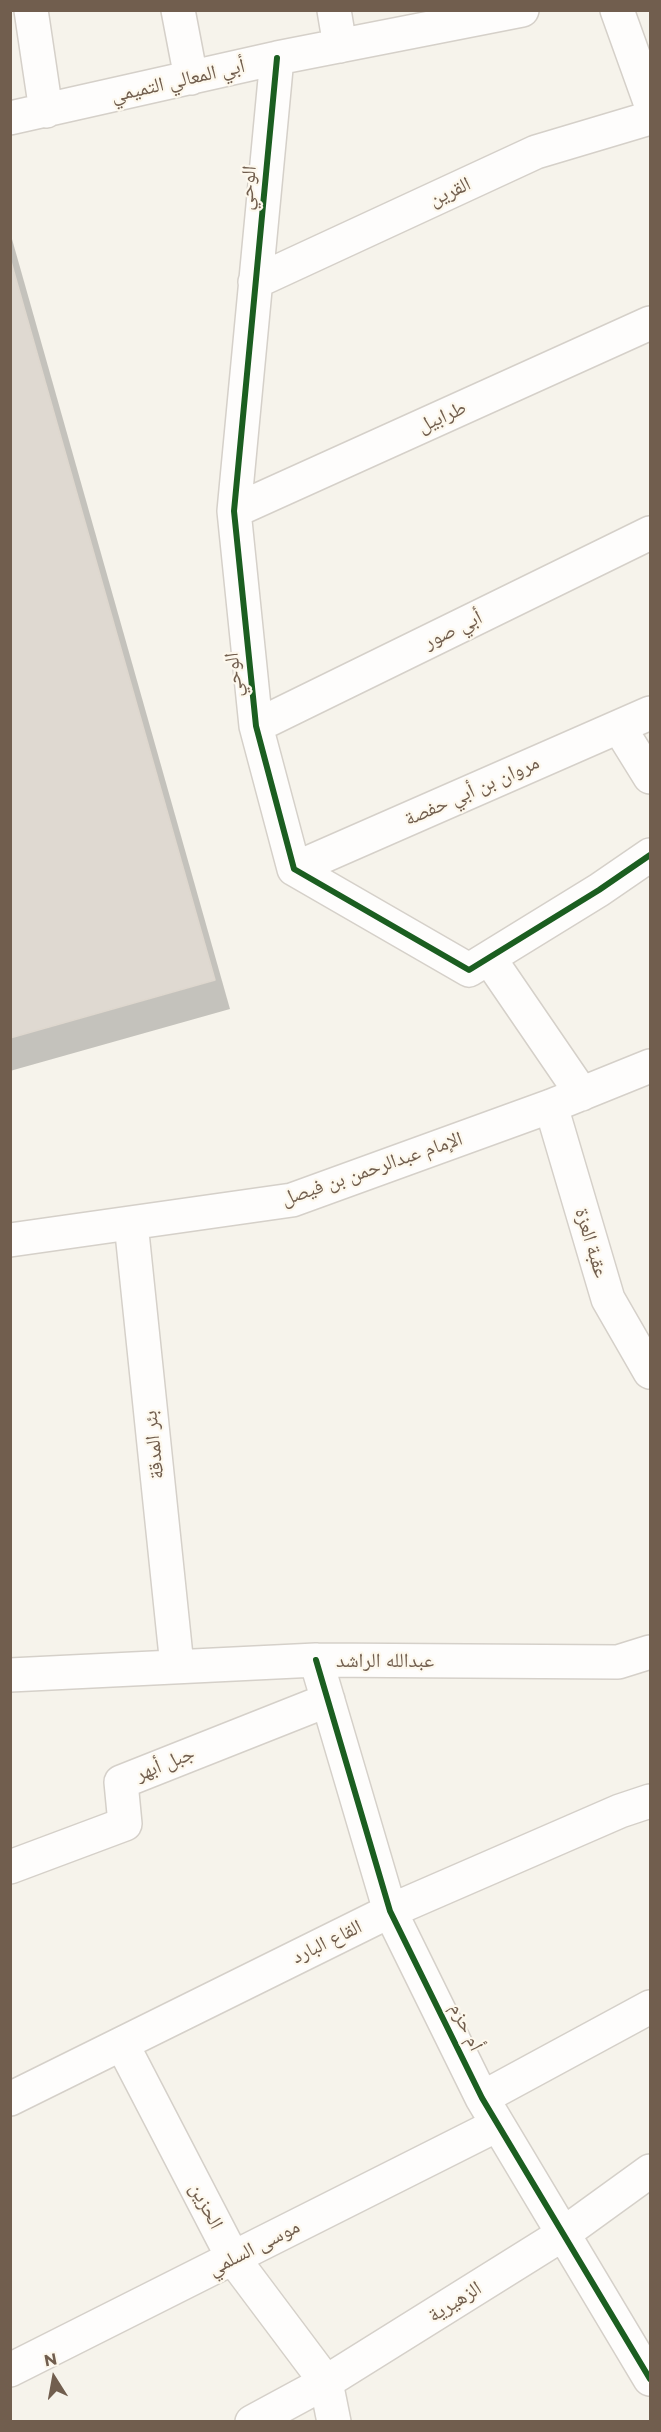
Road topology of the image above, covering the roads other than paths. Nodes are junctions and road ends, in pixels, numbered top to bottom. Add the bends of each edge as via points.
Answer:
1 (31, 10) edge
2 (178, 10) edge
3 (334, 10) edge
4 (522, 10) edge
5 (617, 10) edge
6 (459, 16) edge
7 (340, 46) junction
8 (277, 58) junction
9 (191, 78) junction
10 (651, 102) edge
11 (46, 111) junction
12 (10, 118) edge
13 (651, 118) edge
14 (255, 282) junction
15 (651, 323) edge
16 (234, 511) junction
17 (651, 533) edge
18 (651, 713) edge
19 (256, 726) junction
20 (619, 727) junction
21 (651, 777) edge
22 (651, 855) edge
23 (294, 869) junction
24 (489, 958) junction
25 (651, 1066) edge
26 (582, 1094) junction
27 (550, 1106) junction
28 (131, 1223) junction
29 (10, 1240) edge
30 (651, 1372) edge
31 (651, 1652) edge
32 (316, 1660) junction
33 (177, 1666) junction
34 (10, 1675) edge
35 (328, 1700) junction
36 (651, 1801) edge
37 (10, 1867) edge
38 (390, 1911) junction
39 (651, 2007) edge
40 (122, 2044) junction
41 (10, 2099) edge
42 (490, 2112) junction
43 (651, 2171) edge
44 (563, 2234) junction
45 (233, 2258) junction
46 (10, 2370) edge
47 (651, 2379) edge
48 (327, 2382) junction
49 (252, 2421) edge
50 (334, 2421) edge

1 - 11 street
2 - 9 street
3 - 7 street
4 - 6 street, أبي المعالي التميمي
5 - 10 street
6 - 7 street, أبي المعالي التميمي
7 - 8 street, أبي المعالي التميمي
8 - 9 street, أبي المعالي التميمي
8 - 14 street, الوحي
9 - 11 street, أبي المعالي التميمي
11 - 12 street, أبي المعالي التميمي
13 - 14 street, القرين via 536,152
14 - 16 street, الوحي
15 - 16 street, طرابيل
16 - 19 street, الوحي
17 - 19 street, أبي صور
18 - 20 street, مروان بن أبي حفصة
19 - 23 street, الوحي
20 - 21 street
20 - 23 street, مروان بن أبي حفصة
22 - 24 street
23 - 24 street via 469,970
24 - 26 street
25 - 26 street, الإمام عبدالرحمن بن فيصل
26 - 27 street, الإمام عبدالرحمن بن فيصل
27 - 28 street, الإمام عبدالرحمن بن فيصل via 292,1200
27 - 30 street, عقبة العزة via 608,1299
28 - 29 street, الإمام عبدالرحمن بن فيصل
28 - 33 street, بئر المدقة
31 - 32 street, عبدالله الراشد via 618,1662
32 - 33 street, عبدالله الراشد
32 - 35 street, أم حزم
33 - 34 street, عبدالله الراشد
35 - 37 street, جبل أبهر via 121,1782 124,1824
35 - 38 street, أم حزم
36 - 38 street, القاع البارد
38 - 40 street, القاع البارد
38 - 42 street, أم حزم
39 - 42 street, موسى السلمي
40 - 41 street, القاع البارد
40 - 45 street, الحزين
42 - 44 street, أم حزم
42 - 45 street, موسى السلمي
43 - 44 street, الزهيرية
44 - 47 street, أم حزم
44 - 48 street, الزهيرية
45 - 46 street, موسى السلمي
45 - 48 street, الحزين
48 - 49 street, الزهيرية
48 - 50 street, الحزين

